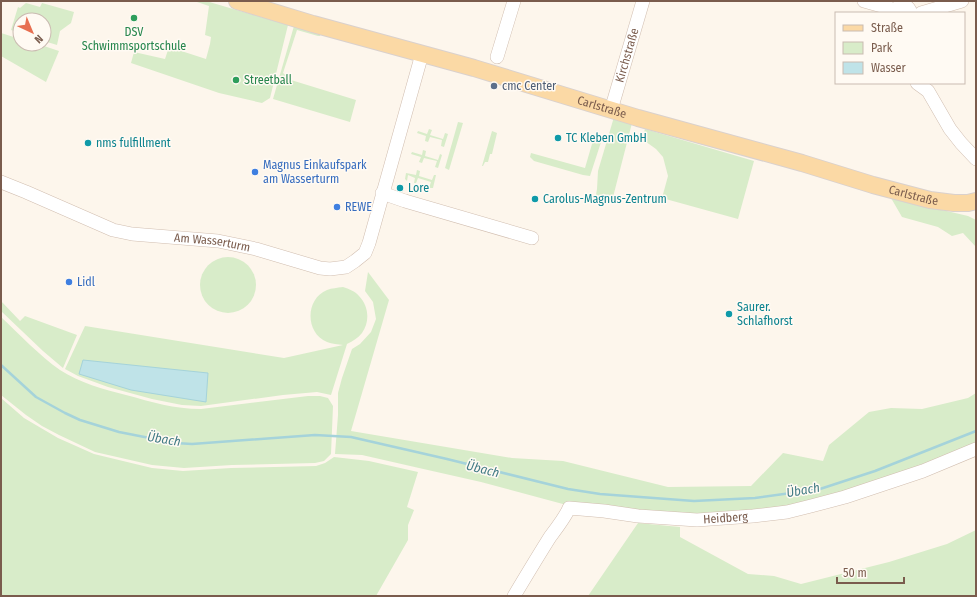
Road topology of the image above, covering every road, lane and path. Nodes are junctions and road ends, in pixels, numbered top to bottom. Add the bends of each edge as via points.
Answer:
1 (237, 1) edge
2 (514, 1) edge
3 (643, 1) edge
4 (864, 1) edge
5 (962, 1) edge
6 (907, 10) edge
7 (422, 54) junction
8 (497, 58) dead end
9 (918, 84) edge
10 (611, 110) junction
11 (976, 159) edge
12 (1, 182) edge
13 (382, 194) junction
14 (972, 202) edge
15 (532, 238) dead end
16 (976, 449) edge
17 (514, 596) edge

1 - 7 main road, Carlstraße
2 - 8 street
3 - 10 street, Kirchstraße
4 - 6 street
5 - 6 street
7 - 10 main road, Carlstraße
7 - 13 street, Am Wasserturm
9 - 11 street via 928,91 950,129
10 - 14 main road, Carlstraße via 930,200
12 - 13 street, Am Wasserturm via 113,230 218,241 330,269 346,267 364,253
13 - 15 street
16 - 17 street, Heidberg via 923,471 845,497 787,512 697,520 569,508

